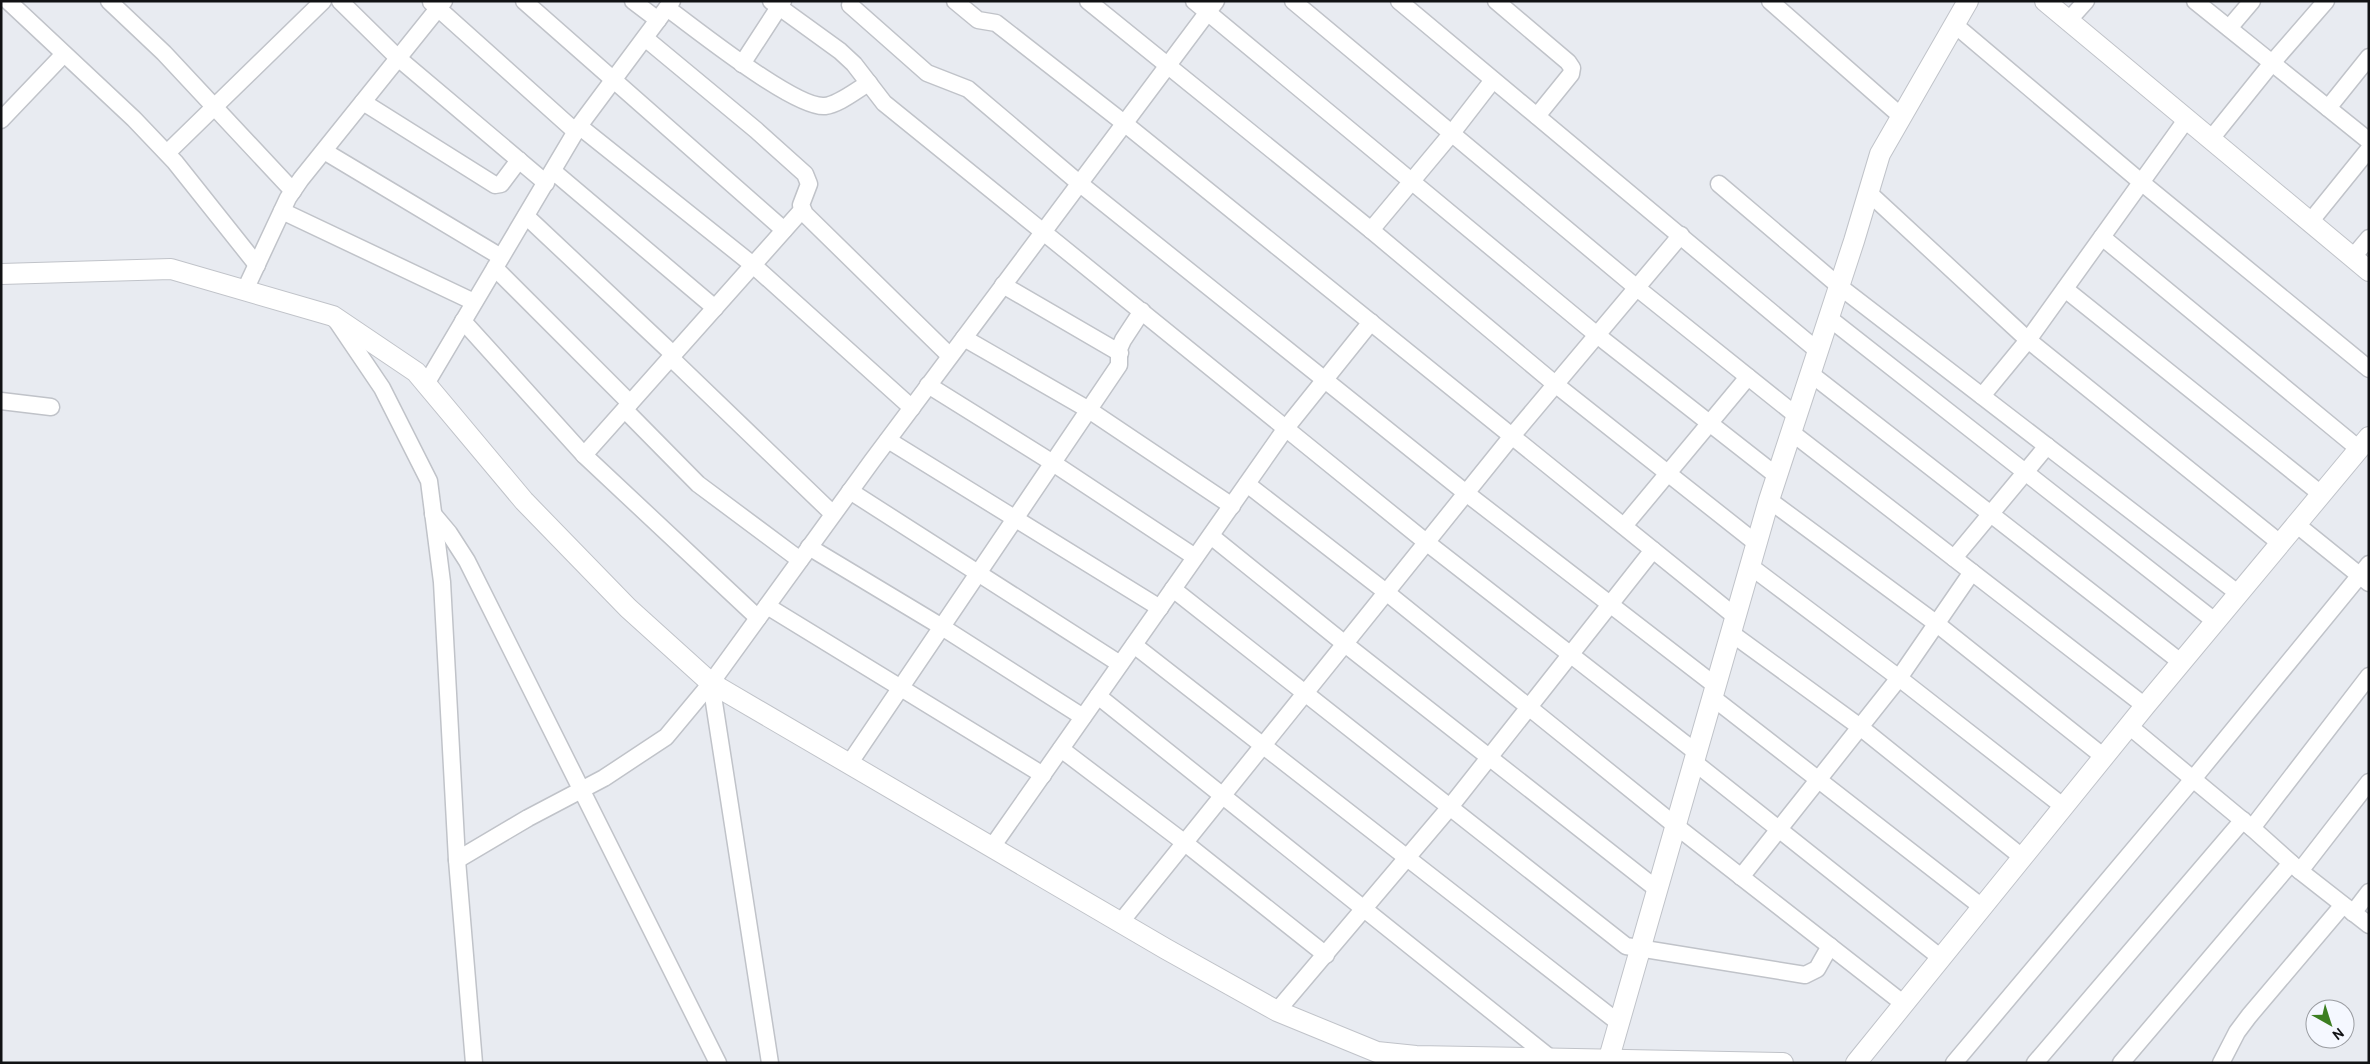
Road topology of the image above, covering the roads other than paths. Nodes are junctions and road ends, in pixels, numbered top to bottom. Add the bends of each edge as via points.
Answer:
1 (8, 1) edge
2 (110, 1) edge
3 (323, 1) edge
4 (340, 1) edge
5 (524, 1) edge
6 (633, 1) edge
7 (955, 1) edge
8 (1088, 1) edge
9 (1194, 1) edge
10 (1294, 1) edge
11 (1399, 1) edge
12 (1496, 1) edge
13 (1770, 1) edge
14 (1968, 1) edge
15 (2045, 1) edge
16 (2086, 1) edge
17 (2195, 1) edge
18 (2252, 1) edge
19 (2326, 1) edge
20 (777, 3) edge
21 (437, 4) edge
22 (850, 4) dead end
23 (1212, 7) edge
24 (666, 10) edge
25 (2068, 21) junction
26 (1955, 25) junction
27 (2229, 28) junction
28 (645, 38) junction
29 (64, 54) junction
30 (2369, 57) edge
31 (398, 58) junction
32 (2272, 63) junction
33 (742, 64) junction
34 (1168, 64) junction
35 (1493, 80) junction
36 (614, 82) junction
37 (869, 82) junction
38 (363, 102) junction
39 (214, 107) junction
40 (2328, 108) junction
41 (1537, 116) junction
42 (1902, 117) junction
43 (1, 120) edge
44 (2186, 120) junction
45 (1124, 123) junction
46 (578, 129) junction
47 (1452, 133) junction
48 (2210, 140) junction
49 (2369, 142) edge
50 (2369, 149) edge
51 (324, 151) junction
52 (167, 153) junction
53 (519, 160) junction
54 (549, 177) junction
55 (1412, 181) junction
56 (2141, 182) junction
57 (1079, 183) junction
58 (1719, 184) dead end
59 (293, 191) junction
60 (1869, 193) junction
61 (802, 210) junction
62 (282, 211) junction
63 (526, 216) junction
64 (2310, 222) junction
65 (784, 230) junction
66 (1371, 230) junction
67 (1043, 231) junction
68 (1681, 236) junction
69 (2102, 237) junction
70 (2369, 238) edge
71 (2352, 257) junction
72 (498, 262) junction
73 (257, 265) junction
74 (753, 265) junction
75 (2369, 271) edge
76 (1, 274) edge
77 (1003, 285) junction
78 (1839, 286) junction
79 (1637, 288) junction
80 (2065, 289) junction
81 (245, 290) junction
82 (474, 302) junction
83 (715, 308) junction
84 (1142, 312) junction
85 (333, 316) junction
86 (1829, 318) junction
87 (463, 321) junction
88 (1371, 322) junction
89 (1597, 335) junction
90 (964, 338) junction
91 (2028, 340) junction
92 (1818, 351) junction
93 (1120, 353) junction
94 (672, 356) junction
95 (950, 356) junction
96 (2369, 370) edge
97 (1810, 374) junction
98 (1748, 377) junction
99 (1325, 380) junction
100 (426, 384) junction
101 (1555, 384) junction
102 (928, 385) junction
103 (1982, 396) junction
104 (1, 401) edge
105 (51, 407) dead end
106 (627, 407) junction
107 (912, 408) junction
108 (1089, 410) junction
109 (1710, 424) junction
110 (1794, 424) junction
111 (1286, 428) junction
112 (1512, 436) junction
113 (888, 440) junction
114 (2364, 443) edge
115 (2046, 446) junction
116 (584, 455) junction
117 (1053, 463) junction
118 (2025, 472) junction
119 (1669, 474) junction
120 (1777, 476) junction
121 (1246, 484) junction
122 (850, 491) junction
123 (1466, 493) junction
124 (2321, 494) junction
125 (1769, 500) junction
126 (1232, 506) junction
127 (433, 514) junction
128 (833, 514) junction
129 (1991, 514) junction
130 (1015, 519) junction
131 (2296, 524) junction
132 (1624, 526) junction
133 (1211, 536) junction
134 (1426, 542) junction
135 (1756, 543) junction
136 (2280, 543) junction
137 (1653, 550) junction
138 (805, 554) junction
139 (1195, 557) junction
140 (1954, 558) junction
141 (1750, 566) junction
142 (1972, 572) junction
143 (979, 573) junction
144 (2366, 574) edge
145 (1173, 589) junction
146 (1386, 592) junction
147 (2239, 594) junction
148 (1609, 603) junction
149 (1160, 608) junction
150 (762, 612) junction
151 (2216, 622) junction
152 (1937, 624) junction
153 (1733, 625) junction
154 (942, 627) junction
155 (1345, 644) junction
156 (1134, 645) junction
157 (1570, 655) junction
158 (2182, 663) junction
159 (1120, 664) junction
160 (2369, 676) edge
161 (1899, 678) junction
162 (711, 683) junction
163 (901, 688) junction
164 (1714, 691) junction
165 (1306, 692) junction
166 (1098, 696) junction
167 (2145, 706) junction
168 (1529, 708) junction
169 (1083, 717) junction
170 (2130, 726) junction
171 (1860, 727) junction
172 (1264, 745) junction
173 (1061, 749) junction
174 (1695, 757) junction
175 (2104, 757) junction
176 (1489, 758) junction
177 (849, 764) junction
178 (1043, 775) junction
179 (1819, 779) junction
180 (2193, 779) junction
181 (2369, 782) edge
182 (582, 790) junction
183 (1223, 795) junction
184 (1450, 807) junction
185 (2064, 807) junction
186 (2248, 824) junction
187 (1676, 826) junction
188 (1780, 828) junction
189 (1185, 842) junction
190 (992, 848) junction
191 (1406, 856) junction
192 (2022, 857) junction
193 (457, 860) junction
194 (2296, 867) junction
195 (1741, 877) junction
196 (1658, 890) junction
197 (2369, 892) edge
198 (1982, 907) junction
199 (1364, 908) junction
200 (2348, 909) junction
201 (1120, 923) junction
202 (2369, 925) edge
203 (1830, 946) junction
204 (1640, 950) junction
205 (1326, 955) junction
206 (1941, 958) junction
207 (1904, 1004) junction
208 (1277, 1011) junction
209 (1619, 1023) junction
210 (1372, 1057) edge
211 (1549, 1057) junction
212 (1609, 1058) junction
213 (716, 1062) edge
214 (474, 1063) edge
215 (770, 1063) edge
216 (1784, 1063) edge
217 (1856, 1063) edge
218 (1954, 1063) edge
219 (2035, 1063) edge
220 (2121, 1063) edge
221 (2221, 1063) edge

1 - 29 street
2 - 39 street
3 - 39 street
4 - 31 street
5 - 36 street
6 - 24 street
7 - 45 street via 978,20 996,23
8 - 34 street
9 - 23 street
10 - 47 street
11 - 35 street
12 - 41 street via 1572,68 1571,74
13 - 42 street
14 - 26 street
15 - 25 street
16 - 25 street
17 - 27 street
18 - 27 street
19 - 32 street
20 - 33 street
20 - 37 street via 840,51
21 - 31 street
21 - 46 street
22 - 57 street via 927,73 968,89
23 - 34 street
23 - 55 street
24 - 28 street
24 - 33 street
25 - 44 street
26 - 42 street
26 - 56 street
27 - 32 street
28 - 36 street
28 - 61 street via 805,174 809,184
29 - 43 street
29 - 52 street
30 - 40 street
31 - 38 street
31 - 53 street
32 - 40 street
32 - 48 street
33 - 37 street via 784,91 824,106
34 - 45 street
34 - 66 street
35 - 41 street
35 - 47 street
36 - 46 street
36 - 65 street
37 - 67 street via 884,103
38 - 51 street
38 - 53 street via 495,186 501,184
39 - 52 street
39 - 59 street
40 - 49 street
41 - 68 street
42 - 60 street via 1880,154
44 - 48 street
44 - 56 street
45 - 57 street
45 - 88 street
46 - 54 street
46 - 74 street
47 - 55 street
47 - 79 street
48 - 64 street
50 - 64 street
51 - 59 street
51 - 72 street
52 - 73 street
53 - 54 street
54 - 63 street
54 - 83 street
55 - 66 street
55 - 89 street
56 - 69 street
56 - 96 street
57 - 67 street
57 - 99 street
58 - 78 street
59 - 62 street
60 - 78 street
60 - 91 street
61 - 65 street
61 - 95 street
62 - 73 street
62 - 82 street
63 - 72 street
63 - 94 street
64 - 71 street
65 - 74 street
66 - 101 street
67 - 77 street
67 - 84 street
68 - 79 street
68 - 92 street
69 - 80 street
69 - 114 street
70 - 71 street
71 - 75 street
72 - 82 street
72 - 106 street
73 - 81 street
74 - 83 street
74 - 107 street
76 - 81 street via 171,269
77 - 90 street
77 - 93 street
78 - 86 street
78 - 103 street
79 - 89 street
79 - 98 street
80 - 91 street
80 - 124 street
81 - 85 street
82 - 87 street
83 - 94 street
84 - 93 street via 1123,340
84 - 111 street
85 - 100 street via 416,372
85 - 127 street via 382,388 429,480
86 - 92 street
86 - 118 street
87 - 100 street
87 - 116 street
88 - 99 street
88 - 112 street
89 - 101 street
89 - 109 street
90 - 95 street
90 - 108 street
91 - 103 street
91 - 136 street
92 - 97 street
93 - 108 street via 1120,365
94 - 106 street
94 - 128 street
95 - 102 street
97 - 110 street
97 - 129 street
98 - 109 street
98 - 110 street
99 - 111 street
99 - 123 street
100 - 162 street via 524,501 628,608
101 - 112 street
101 - 119 street
102 - 107 street
102 - 117 street
103 - 115 street
104 - 105 street
106 - 116 street
106 - 138 street via 698,484
107 - 113 street
108 - 117 street
108 - 126 street
109 - 119 street
109 - 120 street
110 - 120 street
110 - 140 street
111 - 121 street
111 - 134 street
112 - 123 street
112 - 132 street
113 - 122 street
113 - 130 street
114 - 124 street
115 - 118 street
115 - 147 street
116 - 150 street
117 - 130 street
117 - 139 street
118 - 129 street
118 - 151 street
119 - 132 street
119 - 135 street
120 - 125 street
121 - 126 street
121 - 146 street
122 - 128 street
122 - 143 street
123 - 134 street
123 - 148 street
124 - 131 street
125 - 135 street
125 - 152 street
126 - 133 street
127 - 182 street via 467,562
127 - 193 street via 442,582
128 - 138 street
129 - 140 street
129 - 158 street
130 - 143 street
130 - 149 street
131 - 136 street
131 - 144 street
132 - 137 street
133 - 139 street
133 - 155 street
134 - 146 street
134 - 157 street
135 - 141 street
136 - 147 street
137 - 148 street
137 - 153 street
138 - 150 street
138 - 154 street
139 - 145 street
140 - 142 street
141 - 153 street
141 - 161 street
142 - 152 street
142 - 167 street
143 - 154 street
143 - 159 street
144 - 180 street
145 - 149 street
145 - 165 street
146 - 155 street
146 - 168 street
147 - 151 street
148 - 157 street
148 - 164 street
149 - 156 street
150 - 162 street
150 - 163 street
151 - 158 street
152 - 161 street
152 - 175 street
153 - 164 street
153 - 171 street
154 - 163 street
154 - 169 street
155 - 165 street
155 - 176 street
156 - 159 street
156 - 172 street
157 - 168 street
157 - 174 street
158 - 167 street
159 - 166 street
160 - 186 street
161 - 171 street
161 - 185 street
162 - 177 street
162 - 182 street via 666,737
162 - 215 street
163 - 177 street
163 - 178 street
164 - 174 street
164 - 179 street
165 - 172 street
165 - 184 street
166 - 169 street
166 - 183 street
167 - 170 street
168 - 176 street
168 - 187 street
169 - 173 street
170 - 175 street
170 - 180 street
171 - 179 street
171 - 192 street
172 - 183 street
172 - 191 street
173 - 178 street
173 - 189 street
174 - 187 street
174 - 188 street
175 - 185 street
176 - 184 street
176 - 196 street
177 - 190 street
178 - 190 street
179 - 188 street
179 - 198 street
180 - 186 street
180 - 218 street
181 - 194 street
182 - 193 street
182 - 213 street
183 - 189 street
183 - 199 street
184 - 191 street
184 - 204 street via 1614,939
185 - 192 street
186 - 194 street
186 - 219 street
187 - 195 street
187 - 196 street
188 - 195 street
188 - 206 street
189 - 201 street
189 - 205 street
190 - 201 street
191 - 199 street
191 - 209 street
192 - 198 street
193 - 214 street
194 - 200 street
194 - 220 street
195 - 203 street
196 - 204 street
197 - 200 street
198 - 206 street
199 - 205 street
199 - 211 street
200 - 202 street
200 - 221 street via 2245,1022
201 - 208 street
203 - 204 street via 1817,969 1805,975
203 - 207 street
204 - 209 street
205 - 208 street
206 - 207 street
207 - 217 street
208 - 210 street
209 - 212 street
210 - 211 street
211 - 212 street
212 - 216 street

